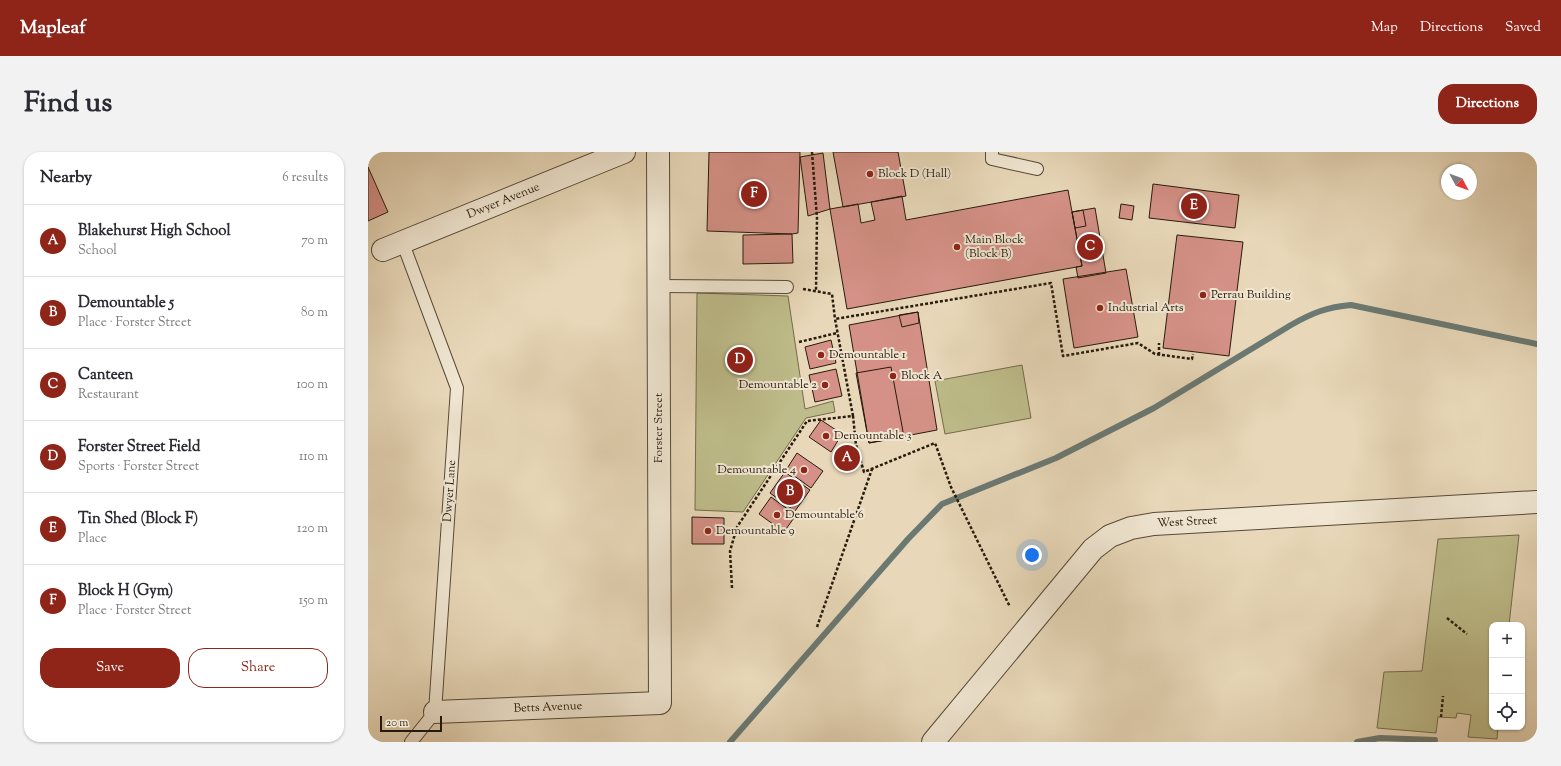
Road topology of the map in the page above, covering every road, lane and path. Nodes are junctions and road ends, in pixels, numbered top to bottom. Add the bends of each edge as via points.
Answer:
1 (624, 152) edge
2 (658, 152) edge
3 (812, 152) edge
4 (992, 152) edge
5 (1037, 169) dead end
6 (392, 246) joint
7 (658, 286) junction
8 (787, 287) joint
9 (816, 291) junction
10 (834, 319) junction
11 (837, 332) junction
12 (799, 342) dead end
13 (1159, 343) dead end
14 (1193, 354) dead end
15 (1159, 355) junction
16 (853, 416) junction
17 (872, 469) junction
18 (1537, 502) edge
19 (732, 588) dead end
20 (1010, 607) dead end
21 (1446, 618) dead end
22 (817, 627) dead end
23 (1467, 634) dead end
24 (1443, 696) dead end
25 (660, 703) joint
26 (435, 712) junction
27 (1441, 717) dead end
28 (411, 742) edge
29 (933, 742) edge

1 - 6 street, Dwyer Avenue
2 - 7 street, Forster Street
3 - 9 path via 816,218
4 - 5 lane via 992,159
6 - 26 lane, Dwyer Lane via 457,388
7 - 8 lane
7 - 25 street, Forster Street
8 - 9 path
9 - 10 path via 832,294
10 - 11 path
10 - 15 path via 1050,282 1063,356 1138,343
11 - 12 path
11 - 16 path
13 - 15 path
14 - 15 path via 1192,359
16 - 17 path via 856,445 864,472
16 - 19 path via 807,421 737,527 730,551
17 - 20 path via 935,443 950,488 960,503
17 - 22 path
18 - 29 street, West Street via 1154,524 1131,528 1110,536 1093,549
21 - 23 path
24 - 27 path
25 - 26 street, Betts Avenue
26 - 28 lane

